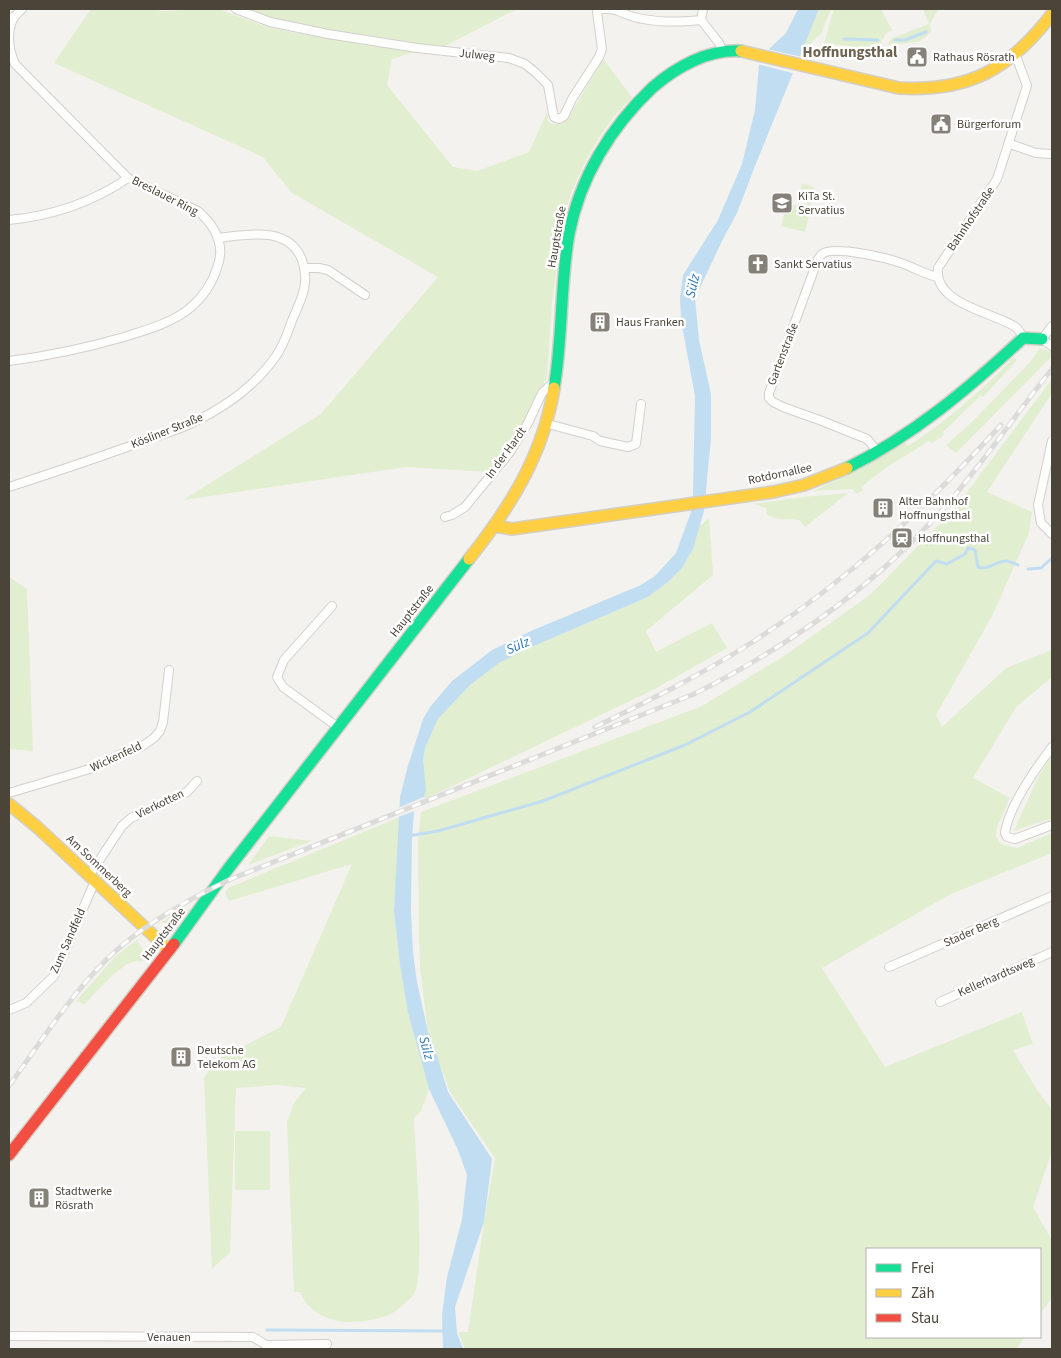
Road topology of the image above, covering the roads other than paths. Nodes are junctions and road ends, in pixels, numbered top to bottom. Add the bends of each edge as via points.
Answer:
1 (22, 9) edge
2 (236, 9) edge
3 (606, 9) edge
4 (703, 9) edge
5 (1052, 14) edge
6 (12, 18) edge
7 (701, 20) junction
8 (723, 52) junction
9 (1016, 56) junction
10 (1010, 144) junction
11 (1052, 154) edge
12 (128, 178) junction
13 (9, 220) edge
14 (218, 238) junction
15 (304, 268) junction
16 (936, 277) junction
17 (365, 295) dead end
18 (1052, 326) edge
19 (1023, 338) junction
20 (1042, 339) junction
21 (1052, 346) edge
22 (9, 361) edge
23 (557, 380) junction
24 (641, 404) dead end
25 (548, 424) junction
26 (1052, 441) edge
27 (878, 452) junction
28 (9, 487) edge
29 (445, 517) dead end
30 (494, 526) junction
31 (1052, 534) edge
32 (332, 606) dead end
33 (169, 670) dead end
34 (339, 728) junction
35 (1052, 747) edge
36 (197, 781) dead end
37 (9, 794) edge
38 (9, 804) edge
39 (1052, 825) edge
40 (92, 878) junction
41 (1052, 896) edge
42 (169, 950) junction
43 (1052, 952) edge
44 (889, 967) dead end
45 (940, 1002) dead end
46 (9, 1010) edge
47 (9, 1155) edge
48 (9, 1336) edge
49 (327, 1344) dead end

1 - 6 street
2 - 3 street, Julweg via 270,22 328,34 509,58 525,64 548,85 552,113 559,119 564,116 599,57 602,49 597,12
3 - 7 street, Julweg via 648,20
4 - 7 street
5 - 9 main road, Hauptstraße
6 - 12 street, Breslauer Ring via 10,52 15,64
7 - 8 street
8 - 9 main road, Hauptstraße via 739,50 906,89 964,83
8 - 23 main road, Hauptstraße via 695,60 653,86 619,124 587,177 569,236
9 - 10 street, Bahnhofstraße via 1027,86
10 - 11 street via 1036,153
10 - 16 street, Bahnhofstraße via 997,179 938,268
12 - 13 street via 109,191 72,206
12 - 14 street, Breslauer Ring via 198,211
14 - 15 street via 258,234 282,238 299,254
14 - 22 street via 220,259 209,286 196,302 175,318 98,345
15 - 17 street via 328,270
15 - 28 street, Kösliner Straße via 304,293 277,355 239,394 193,423
16 - 19 street via 949,294 1014,326
16 - 27 street, Gartenstraße via 892,260 844,250 823,252 818,258 769,393 769,398 783,407 867,439
18 - 20 street
19 - 20 main road
19 - 27 main road, Rotdornallee via 931,418
20 - 21 street
23 - 25 main road, Hauptstraße
23 - 29 street, In der Hardt via 542,393 510,452 465,507
24 - 25 street via 636,444 628,447
25 - 30 main road, Hauptstraße via 524,480
26 - 31 street via 1038,506 1040,523
27 - 30 main road, Rotdornallee via 842,471 802,486 512,529
30 - 34 main road, Hauptstraße
32 - 34 street via 284,660 276,677 283,687
33 - 37 street, Wickenfeld via 163,722 154,738 96,767
34 - 42 main road, Hauptstraße via 227,870
35 - 39 street via 1034,769 1005,833 1007,837 1016,839
36 - 40 street, Vierkotten via 187,792 131,818 122,826
38 - 40 main road, Am Sommerberg
40 - 42 main road, Am Sommerberg
40 - 46 street, Zum Sandfeld via 54,976 26,1003
41 - 44 street, Stader Berg
42 - 47 main road, Hauptstraße
43 - 45 street, Kellerhardtsweg
48 - 49 street, Venauen via 253,1338 266,1345

